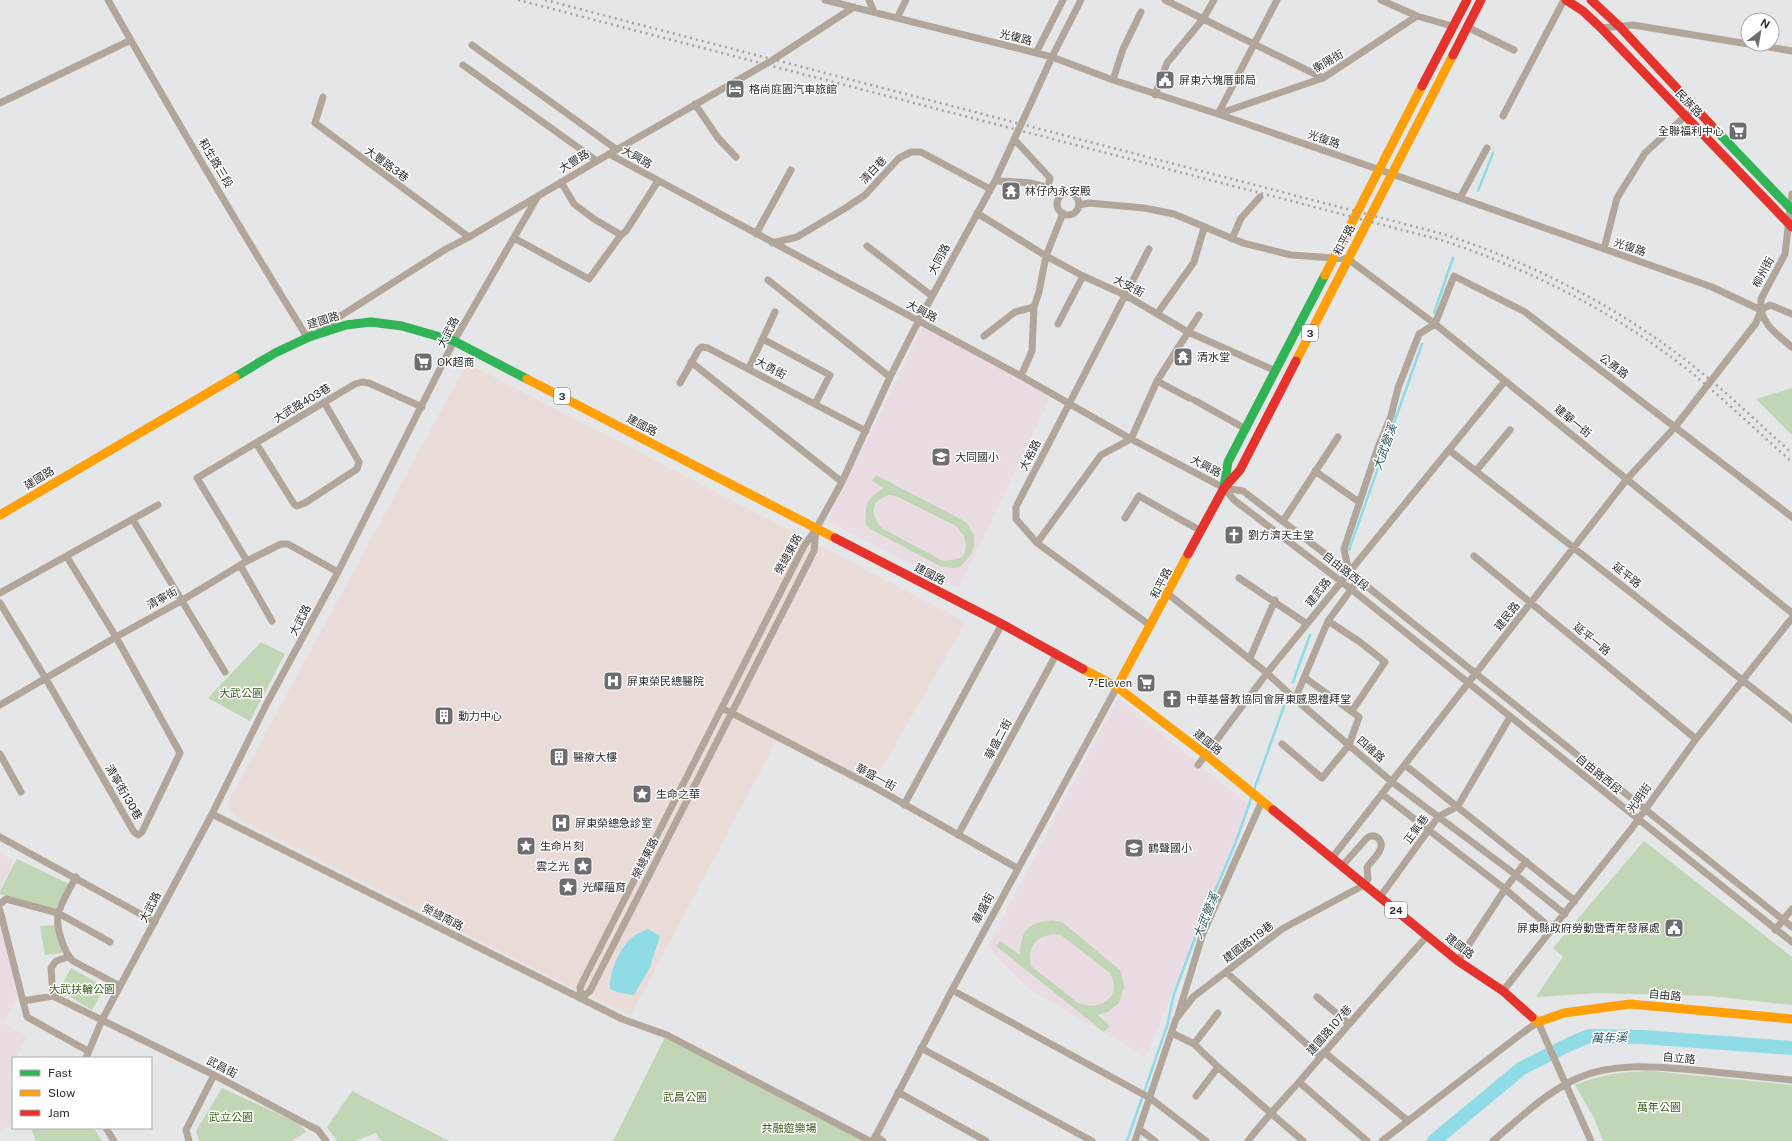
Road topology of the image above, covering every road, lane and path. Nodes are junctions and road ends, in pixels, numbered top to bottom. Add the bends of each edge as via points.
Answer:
1 (108, 0) edge
2 (825, 0) edge
3 (869, 0) edge
4 (906, 0) edge
5 (1063, 0) edge
6 (1081, 0) edge
7 (1165, 0) edge
8 (1214, 0) edge
9 (1277, 0) edge
10 (1381, 0) edge
11 (1467, 0) edge
12 (1481, 0) edge
13 (1565, 0) edge
14 (1591, 0) edge
15 (854, 7) junction
16 (874, 12) junction
17 (1141, 12) dead end
18 (1417, 16) junction
19 (897, 18) junction
20 (1203, 19) junction
21 (1452, 26) junction
22 (1619, 26) junction
23 (1467, 27) junction
24 (1601, 28) junction
25 (131, 40) junction
26 (1740, 42) edge
27 (472, 44) dead end
28 (1254, 45) junction
29 (1780, 49) edge
30 (1514, 50) dead end
31 (1792, 51) edge
32 (1036, 53) junction
33 (1052, 57) junction
34 (463, 65) dead end
35 (1323, 78) junction
36 (1113, 80) junction
37 (1154, 94) junction
38 (323, 97) dead end
39 (0, 102) edge
40 (694, 104) junction
41 (1694, 108) junction
42 (1218, 114) junction
43 (1503, 116) dead end
44 (1685, 117) junction
45 (1014, 139) junction
46 (1487, 148) dead end
47 (616, 149) junction
48 (609, 154) junction
49 (736, 157) dead end
50 (597, 160) junction
51 (792, 170) dead end
52 (1378, 170) junction
53 (1392, 174) junction
54 (658, 181) junction
55 (995, 181) junction
56 (561, 182) junction
57 (1048, 187) junction
58 (990, 189) junction
59 (1792, 194) edge
60 (539, 195) junction
61 (1061, 195) junction
62 (1260, 197) dead end
63 (1460, 198) junction
64 (1079, 205) junction
65 (1791, 209) edge
66 (976, 213) junction
67 (1062, 214) junction
68 (1790, 225) edge
69 (1204, 228) junction
70 (756, 234) junction
71 (621, 235) junction
72 (470, 237) junction
73 (514, 238) junction
74 (1232, 239) junction
75 (772, 243) junction
76 (867, 246) dead end
77 (1148, 249) dead end
78 (1604, 249) junction
79 (1046, 256) junction
80 (1334, 258) junction
81 (1348, 259) junction
82 (1082, 276) junction
83 (768, 280) dead end
84 (1125, 295) junction
85 (932, 296) junction
86 (1034, 307) junction
87 (1761, 310) junction
88 (775, 312) dead end
89 (1156, 314) junction
90 (1792, 314) edge
91 (1199, 315) dead end
92 (918, 322) junction
93 (1058, 324) dead end
94 (1436, 324) junction
95 (1188, 332) junction
96 (984, 336) dead end
97 (307, 337) junction
98 (763, 339) junction
99 (454, 341) junction
100 (1792, 347) edge
101 (691, 362) junction
102 (749, 368) junction
103 (1276, 371) junction
104 (1021, 376) junction
105 (890, 377) junction
106 (1158, 381) junction
107 (1505, 381) junction
108 (680, 383) dead end
109 (1703, 391) joint
110 (324, 402) junction
111 (1069, 403) junction
112 (815, 404) junction
113 (422, 407) junction
114 (1675, 427) junction
115 (1246, 429) junction
116 (1510, 430) dead end
117 (866, 431) junction
118 (1338, 437) dead end
119 (1131, 439) junction
120 (256, 443) junction
121 (1449, 450) junction
122 (1315, 470) junction
123 (1476, 471) junction
124 (1627, 479) junction
125 (842, 482) junction
126 (1224, 488) junction
127 (1359, 502) junction
128 (158, 506) dead end
129 (0, 515) edge
130 (1792, 517) edge
131 (1125, 518) dead end
132 (133, 520) junction
133 (1283, 522) junction
134 (816, 529) junction
135 (1201, 531) junction
136 (1037, 543) junction
137 (1574, 547) junction
138 (67, 556) junction
139 (1474, 556) dead end
140 (247, 561) junction
141 (240, 565) junction
142 (338, 572) junction
143 (1349, 572) junction
144 (1239, 578) dead end
145 (1358, 580) junction
146 (1340, 581) junction
147 (1351, 589) junction
148 (0, 593) edge
149 (1168, 594) junction
150 (1274, 600) junction
151 (181, 601) junction
152 (0, 603) edge
153 (1531, 604) junction
154 (1792, 613) edge
155 (1792, 618) edge
156 (272, 621) dead end
157 (1328, 621) junction
158 (1002, 624) junction
159 (1307, 624) junction
160 (1151, 626) junction
161 (116, 637) junction
162 (757, 639) junction
163 (767, 644) junction
164 (1057, 653) junction
165 (1250, 658) junction
166 (225, 672) dead end
167 (1267, 673) junction
168 (1476, 673) junction
169 (1304, 677) junction
170 (46, 679) junction
171 (1742, 680) junction
172 (1468, 683) junction
173 (1118, 687) junction
174 (1291, 696) junction
175 (0, 705) edge
176 (722, 708) junction
177 (1352, 711) junction
178 (732, 713) junction
179 (1510, 717) junction
180 (1792, 719) edge
181 (1696, 739) junction
182 (1282, 744) dead end
183 (1349, 745) junction
184 (0, 754) edge
185 (1206, 755) junction
186 (696, 760) junction
187 (705, 765) junction
188 (1198, 765) dead end
189 (1406, 765) junction
190 (1392, 782) junction
191 (21, 792) dead end
192 (1382, 794) junction
193 (1256, 796) junction
194 (904, 805) junction
195 (1458, 806) junction
196 (1644, 808) junction
197 (212, 814) junction
198 (1438, 817) junction
199 (1638, 819) junction
200 (1429, 829) junction
201 (958, 835) junction
202 (0, 837) edge
203 (1332, 858) junction
204 (1526, 861) junction
205 (1342, 866) junction
206 (1017, 868) junction
207 (1516, 875) junction
208 (76, 877) junction
209 (1364, 885) junction
210 (1505, 889) junction
211 (1380, 897) junction
212 (1575, 901) junction
213 (0, 904) edge
214 (1792, 908) edge
215 (0, 910) edge
216 (58, 913) junction
217 (1564, 914) junction
218 (1783, 920) junction
219 (155, 922) junction
220 (1792, 927) edge
221 (610, 928) junction
222 (1553, 930) junction
223 (1775, 930) junction
224 (620, 932) junction
225 (1428, 935) junction
226 (110, 942) dead end
227 (1792, 942) edge
228 (68, 957) junction
229 (1458, 960) junction
230 (1226, 972) junction
231 (120, 986) junction
232 (952, 990) junction
233 (1503, 991) junction
234 (53, 996) junction
235 (1317, 997) dead end
236 (581, 998) junction
237 (23, 1001) junction
238 (1218, 1013) dead end
239 (1176, 1019) junction
240 (1792, 1019) edge
241 (102, 1020) junction
242 (1538, 1022) junction
243 (1348, 1023) junction
244 (1172, 1033) junction
245 (1194, 1044) junction
246 (921, 1048) junction
247 (87, 1054) edge
248 (1322, 1054) junction
249 (1218, 1067) junction
250 (214, 1075) junction
251 (1792, 1080) edge
252 (1299, 1082) junction
253 (1566, 1084) junction
254 (898, 1092) junction
255 (1196, 1096) dead end
256 (1150, 1098) junction
257 (1270, 1112) junction
258 (1407, 1120) junction
259 (107, 1129) edge
260 (1139, 1129) junction
261 (873, 1140) edge
262 (114, 1141) edge
263 (189, 1141) edge
264 (326, 1141) edge
265 (883, 1141) edge
266 (986, 1141) edge
267 (1092, 1141) edge
268 (1135, 1141) edge
269 (1155, 1141) edge
270 (1206, 1141) edge
271 (1248, 1141) edge
272 (1304, 1141) edge
273 (1367, 1141) edge
274 (1382, 1141) edge
275 (1492, 1141) edge
276 (1591, 1141) edge

1 - 25 street, 和生路三段
2 - 15 street, 光復路
3 - 16 street
4 - 19 street
5 - 32 street
6 - 33 street, 大同路
7 - 20 street
8 - 20 street
9 - 28 street
10 - 18 street
11 - 21 main road, 和平路 / 3
12 - 23 main road, 和平路 / 3
13 - 24 main road, 民族路 via 1583,11
13 - 43 street
14 - 22 main road, 民族路
15 - 16 street, 光復路
15 - 40 street, 大豐路 via 771,61
16 - 19 street, 光復路
17 - 36 street via 1123,49
18 - 21 street
18 - 35 street, 衡陽街
19 - 32 street, 光復路
20 - 28 street
20 - 37 street via 1167,63
21 - 52 main road, 和平路 / 3
22 - 24 street
22 - 26 street via 1644,26
22 - 41 main road, 民族路
23 - 30 street
23 - 53 main road, 和平路 / 3
24 - 44 main road, 民族路
25 - 39 street
25 - 97 street, 和生路三段
27 - 47 street
28 - 35 street
28 - 42 street
29 - 31 street
32 - 33 street, 光復路
33 - 36 street, 光復路
33 - 45 street, 大同路
34 - 50 street
35 - 42 street, 衡陽街
36 - 37 street, 光復路
37 - 42 street, 光復路
38 - 72 street, 大豐路3巷 via 315,123
40 - 47 street, 大豐路
40 - 49 street via 718,138
41 - 44 street
41 - 65 main road, 民族路
42 - 52 street, 光復路
44 - 68 main road, 民族路
44 - 78 street via 1645,153 1617,198
45 - 55 street, 大同路
45 - 57 street via 1050,178
46 - 63 street
47 - 48 street, 大豐路
48 - 50 street, 大豐路
48 - 54 street, 大興路
50 - 56 street, 大豐路
51 - 70 street
52 - 53 street, 光復路
52 - 80 main road, 和平路 / 3
53 - 63 street, 光復路
53 - 81 main road, 和平路 / 3
54 - 70 street, 大興路
54 - 71 street
55 - 57 street via 1032,183
55 - 58 street, 大同路
56 - 60 street, 大豐路
56 - 71 street via 574,204 594,220
57 - 61 street
58 - 66 street, 大同路
58 - 75 street, 清白巷 via 921,152 911,152 899,158 865,195 797,237
59 - 65 street, 柳州街
60 - 72 street, 大豐路
60 - 73 street, 大武路
61 - 64 street via 1075,195
61 - 67 street via 1057,205
62 - 74 street via 1240,218
63 - 78 street, 光復路
64 - 67 street via 1073,214
64 - 69 street via 1089,203 1144,208 1174,214
65 - 68 street, 柳州街
66 - 79 street, 大安街
66 - 85 street, 大同路
67 - 79 street
68 - 87 street, 柳州街 via 1785,254 1761,299
69 - 74 street
69 - 89 street via 1194,262
70 - 75 street, 大興路
71 - 73 street via 590,279
72 - 97 street, 大豐路 via 446,249
73 - 99 street, 大武路
74 - 80 street via 1291,255
75 - 92 street, 大興路
76 - 85 street
77 - 84 street, 大裕路
78 - 87 street, 光復路 via 1712,287
79 - 82 street, 大安街
79 - 86 street
80 - 81 street
80 - 103 main road, 和平路 / 3
81 - 94 street, 建華一街
81 - 126 main road, 和平路 / 3 via 1240,470
82 - 84 street, 大安街
82 - 93 street
83 - 105 street
84 - 89 street, 大安街
84 - 111 street, 大裕路
85 - 92 street, 大同路
86 - 96 street via 1015,312
86 - 104 street via 1032,351
87 - 90 street via 1770,305
87 - 100 street via 1764,321
87 - 109 street, 柳州街 via 1756,323
88 - 98 street
89 - 95 street, 大安街
91 - 95 street
92 - 104 street, 大興路
92 - 105 street, 大同路
94 - 107 street, 建華一街
94 - 114 street, 公勇路 via 1454,276 1525,312
94 - 127 street via 1419,334
95 - 103 street, 大安街
95 - 106 street
97 - 99 main road, 建國路 / 3 via 342,326 370,322
97 - 129 main road, 建國路 / 3 via 275,353
98 - 102 street
98 - 112 street via 830,375
99 - 113 street, 大武路
99 - 134 main road, 建國路 / 3
101 - 102 street, 大勇街 via 702,347
101 - 108 street, 大勇街
101 - 125 street
102 - 112 street, 大勇街
103 - 115 main road, 和平路 / 3
104 - 111 street, 大興路
105 - 117 street, 大同路
106 - 115 street
106 - 119 street
107 - 121 street, 建武路
107 - 124 street, 建華一街
109 - 114 street, 建民路
110 - 113 street, 大武路403巷 via 362,382
110 - 120 street, 大武路403巷
110 - 120 street via 359,462 357,469 305,504 294,504
111 - 119 street, 大興路
111 - 136 street, 大裕路 via 1016,507 1016,519
112 - 117 street, 大勇街
113 - 142 street, 大武路
114 - 124 street, 建民路
114 - 130 street, 公勇路
115 - 126 main road, 和平路 / 3 via 1228,462
116 - 123 street
117 - 125 street, 大同路
118 - 122 street
119 - 126 street, 大興路
119 - 136 street via 1101,455
120 - 140 street, 大武路403巷 via 197,478
121 - 123 street, 延平路
121 - 143 street, 建武路
122 - 127 street
122 - 133 street
123 - 137 street, 延平路
124 - 137 street, 建民路
124 - 154 street, 建華一街
125 - 134 street, 大同路
126 - 133 street, 自由路西段 via 1243,491
126 - 135 main road, 和平路 / 3
126 - 146 street, 自由路西段 via 1234,500
127 - 143 street via 1344,549
128 - 132 street
131 - 135 street via 1139,496
132 - 138 street
132 - 151 street
133 - 143 street, 自由路西段
134 - 158 main road, 建國路 / 3
134 - 162 street, 榮總東路 via 804,546
134 - 163 street, 榮總東路 via 814,551
135 - 149 main road, 和平路 / 3
136 - 160 street, 大裕路
137 - 153 street, 建民路
137 - 171 street, 延平路
138 - 148 street
138 - 161 street
139 - 153 street, 延平一路
140 - 141 street, 清寧街
140 - 142 street, 清寧街 via 281,544 288,544
141 - 151 street, 清寧街
141 - 156 street
142 - 197 street, 大武路 via 266,705
143 - 145 street, 自由路西段
143 - 146 street, 建武路
144 - 150 street
145 - 147 street
145 - 168 street, 自由路西段
146 - 147 street, 自由路西段
146 - 159 street, 建武路
147 - 157 street
147 - 172 street, 自由路西段
149 - 160 main road, 和平路 / 3
149 - 165 street, 四維路
150 - 159 street
150 - 165 street
151 - 161 street, 清寧街
151 - 166 street
152 - 170 street
153 - 168 street, 建民路
153 - 181 street, 延平一路
155 - 171 street, 光明街
157 - 169 street
157 - 177 street via 1385,662
158 - 164 main road, 建國路 / 3
158 - 194 street
159 - 167 street, 建武路
160 - 173 main road, 和平路 / 3
161 - 170 street, 清寧街
161 - 170 street, 清寧街130巷 via 180,753 145,829 138,835
162 - 163 street
162 - 176 street, 榮總東路
163 - 178 street, 榮總東路
164 - 173 main road, 建國路 / 3
164 - 201 street, 華盛二街
165 - 167 street, 四維路
167 - 174 street, 四維路
167 - 185 street, 建武路
168 - 172 street, 建民路
168 - 196 street, 自由路西段
169 - 174 street
169 - 177 street
170 - 175 street, 清寧街
171 - 180 street, 延平路
171 - 181 street, 光明街
172 - 179 street, 自由路西段
172 - 189 street, 建民路
173 - 185 main road, 建國路 / 24
173 - 206 street, 華盛街
174 - 183 street, 四維路
176 - 178 street, 華盛一街
176 - 186 street, 榮總東路
177 - 183 street via 1359,717
178 - 187 street, 榮總東路
178 - 194 street, 華盛一街
179 - 195 street
179 - 199 street, 自由路西段
181 - 196 street, 光明街
182 - 183 street via 1322,778
183 - 190 street, 四維路
184 - 191 street
185 - 188 street, 建武路
185 - 193 main road, 建國路 / 24
186 - 187 street
186 - 221 street, 榮總東路
187 - 224 street, 榮總東路
189 - 190 street, 建民路
189 - 195 street
190 - 192 street, 建民路
190 - 198 street, 四維路
192 - 200 street
192 - 203 street, 建民路
193 - 203 main road, 建國路 / 24
193 - 239 street via 1203,933
194 - 201 street, 華盛一街
195 - 198 street, 正氣巷
195 - 204 street
196 - 199 street, 光明街
196 - 218 street, 自由路西段
197 - 219 street, 大武路
197 - 236 street, 榮總南路
198 - 200 street, 正氣巷
198 - 207 street, 四維路
199 - 212 street, 光明街
199 - 223 street, 自由路西段
200 - 210 street
200 - 211 street, 正氣巷
201 - 206 street, 華盛一街
202 - 208 street
203 - 205 main road, 建國路 / 24
204 - 207 street
204 - 212 street
205 - 209 main road, 建國路 / 24
205 - 209 street via 1367,838 1376,836 1382,845 1367,867 1368,879
206 - 232 street, 華盛街
207 - 210 street
207 - 217 street, 四維路
208 - 216 street
208 - 219 street
209 - 211 main road, 建國路 / 24
209 - 230 street, 建國路119巷 via 1282,929
210 - 222 street
210 - 229 street
211 - 225 main road, 建國路 / 24
212 - 217 street, 光明街
213 - 216 street via 6,899
214 - 218 street
215 - 237 street
216 - 226 street
216 - 228 street
217 - 222 street, 光明街
218 - 220 street, 自由路西段
218 - 223 street
219 - 231 street, 大武路
221 - 224 street
221 - 236 street, 榮總東路 via 580,987
222 - 233 street, 光明街
223 - 227 street, 自由路西段
224 - 236 street, 榮總東路 via 590,991
225 - 229 main road, 建國路 / 24
225 - 243 street, 建國路107巷
228 - 231 street
228 - 234 street via 56,961 51,968
229 - 233 main road, 建國路 / 24
230 - 239 street, 建國路119巷 via 1193,997
230 - 248 street
231 - 241 street, 大武路
232 - 246 street, 華盛街
232 - 256 street
233 - 242 main road, 建國路 / 24
234 - 237 street
234 - 241 street, 武昌街
235 - 243 street
236 - 261 street, 榮總南路 via 622,1019 666,1035
237 - 247 street via 27,1018
238 - 245 street
239 - 244 street, 建國路119巷
240 - 242 main road, 自由路 via 1630,1004 1564,1013
241 - 247 street, 大武路
241 - 250 street, 武昌街
242 - 253 street
242 - 258 street
243 - 248 street, 建國路107巷
244 - 245 street
244 - 256 street, 建國路119巷
245 - 249 street
246 - 254 street, 華盛街
246 - 267 street
248 - 252 street, 建國路107巷
248 - 258 street
249 - 255 street
249 - 257 street
250 - 263 street via 186,1130
250 - 264 street, 武昌街 via 318,1130
251 - 253 street, 自立路 via 1647,1066 1610,1069 1578,1077
252 - 257 street, 建國路107巷
252 - 273 street
253 - 275 street, 自立路 via 1530,1109
253 - 276 street
254 - 261 street, 華盛街
254 - 266 street
256 - 260 street, 建國路119巷
256 - 270 street
257 - 271 street, 建國路107巷
257 - 272 street
258 - 274 street
259 - 262 street
260 - 268 street, 建國路119巷
260 - 269 street
261 - 265 street, 榮總南路

